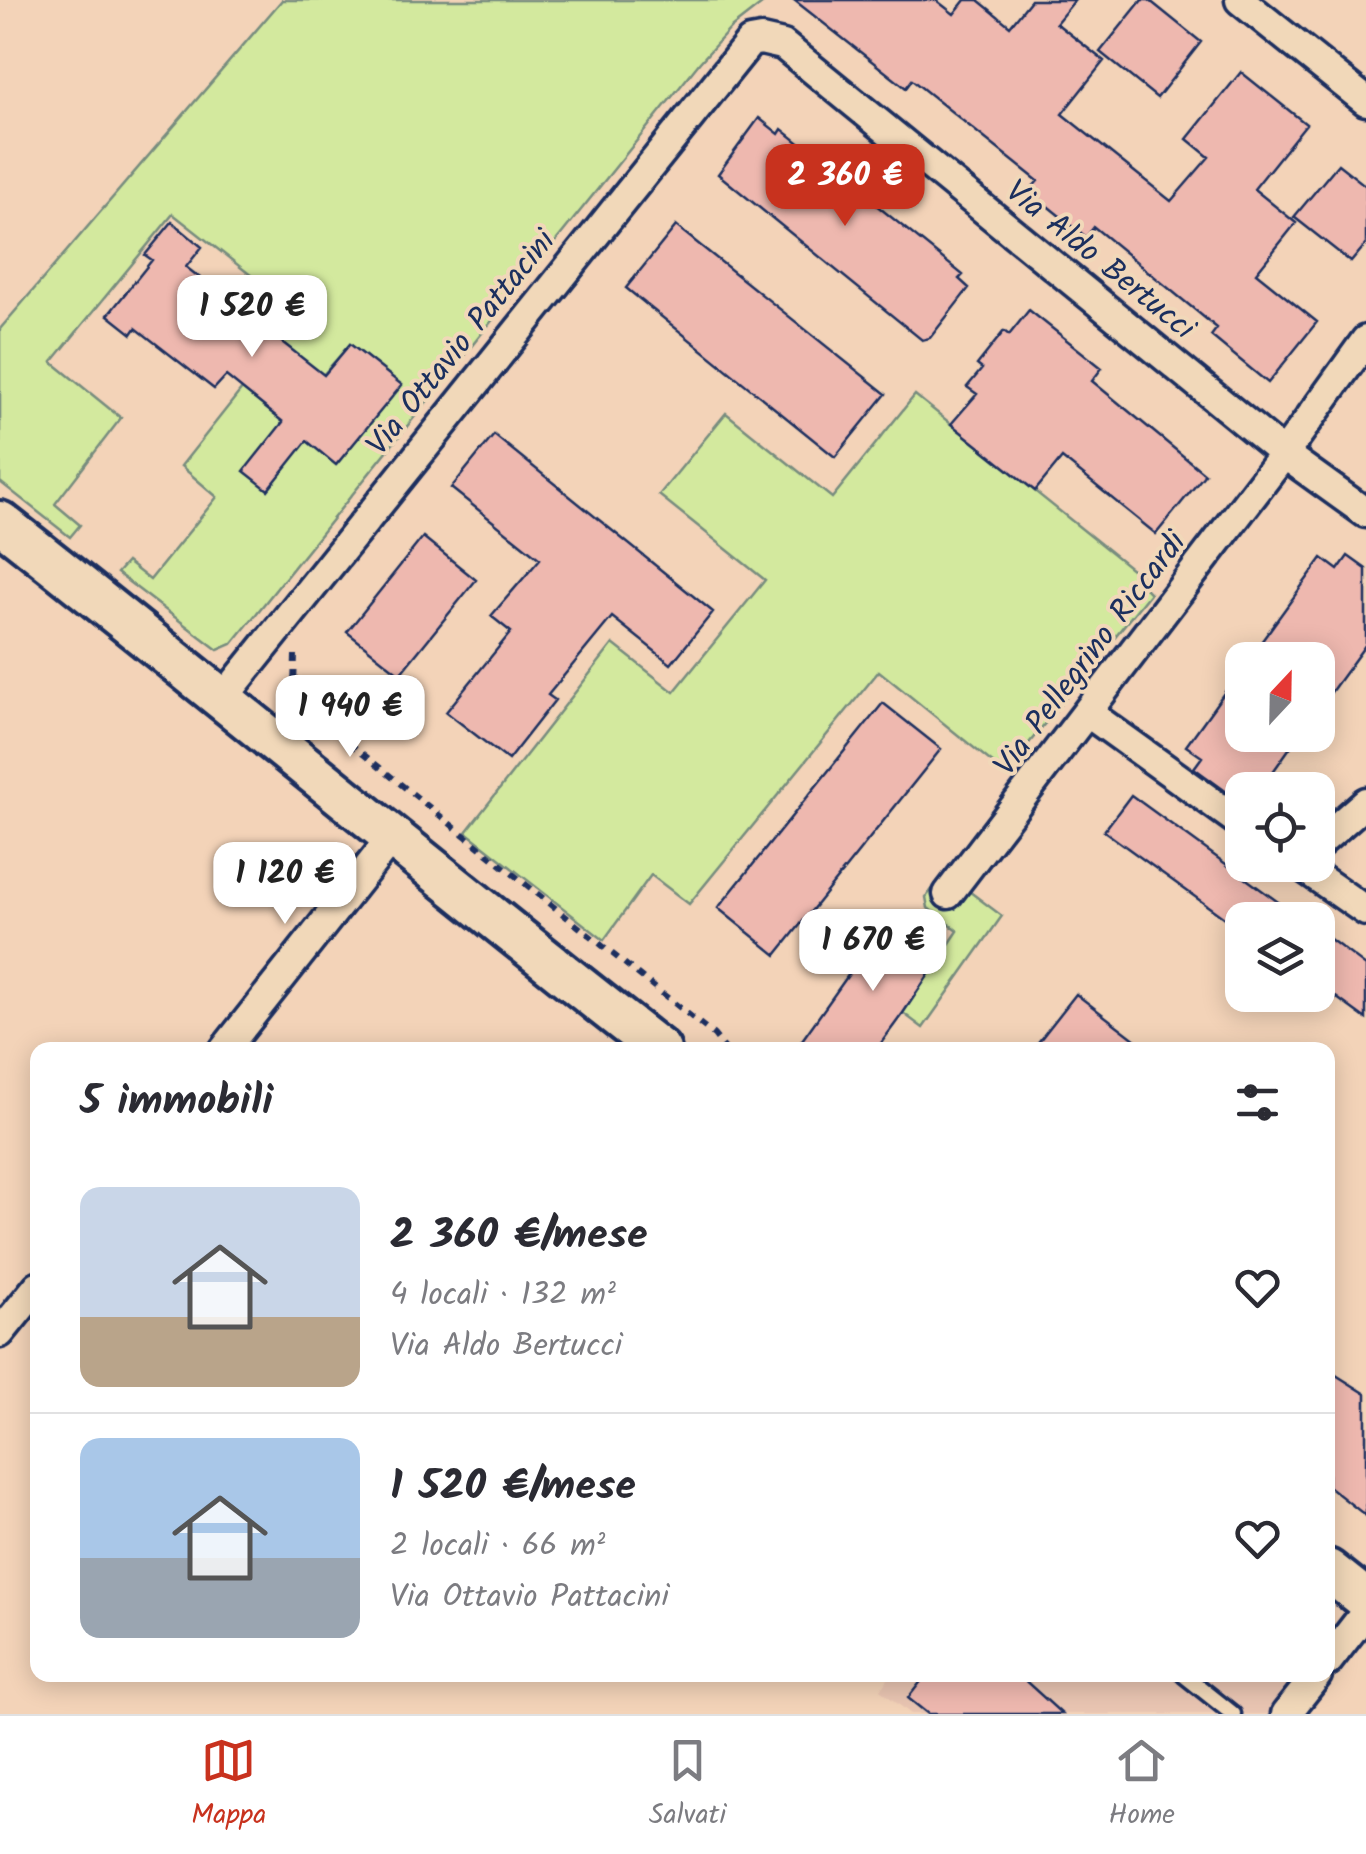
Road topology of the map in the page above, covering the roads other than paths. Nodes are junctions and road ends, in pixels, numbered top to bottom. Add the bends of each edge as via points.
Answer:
1 (1240, 0) edge
2 (760, 40) joint
3 (1366, 101) edge
4 (1366, 340) edge
5 (1284, 454) junction
6 (1366, 513) edge
7 (0, 522) edge
8 (223, 698) junction
9 (1088, 713) junction
10 (1366, 802) edge
11 (1225, 812) edge
12 (1335, 829) edge
13 (390, 840) junction
14 (1324, 882) edge
15 (948, 894) dead end
16 (1366, 911) edge
17 (230, 1042) edge
18 (650, 1042) edge
19 (30, 1296) edge
20 (0, 1333) edge
21 (1335, 1576) edge
22 (1366, 1600) edge
23 (1366, 1612) edge
24 (1335, 1653) edge
25 (1193, 1682) edge
26 (1311, 1682) edge
27 (1233, 1714) edge
28 (1286, 1714) edge

1 - 3 street
2 - 5 street, Via Aldo Bertucci via 784,45
2 - 8 street, Via Ottavio Pattacini via 728,65
4 - 5 street
5 - 6 street, Via Aldo Bertucci
5 - 9 street, Via Pellegrino Riccardi
7 - 8 street
8 - 13 street
9 - 11 street
9 - 15 street, Via Pellegrino Riccardi
10 - 12 street
13 - 17 street
13 - 18 street
14 - 16 street
19 - 20 street
21 - 22 street
23 - 24 street
25 - 27 lane
26 - 28 street

